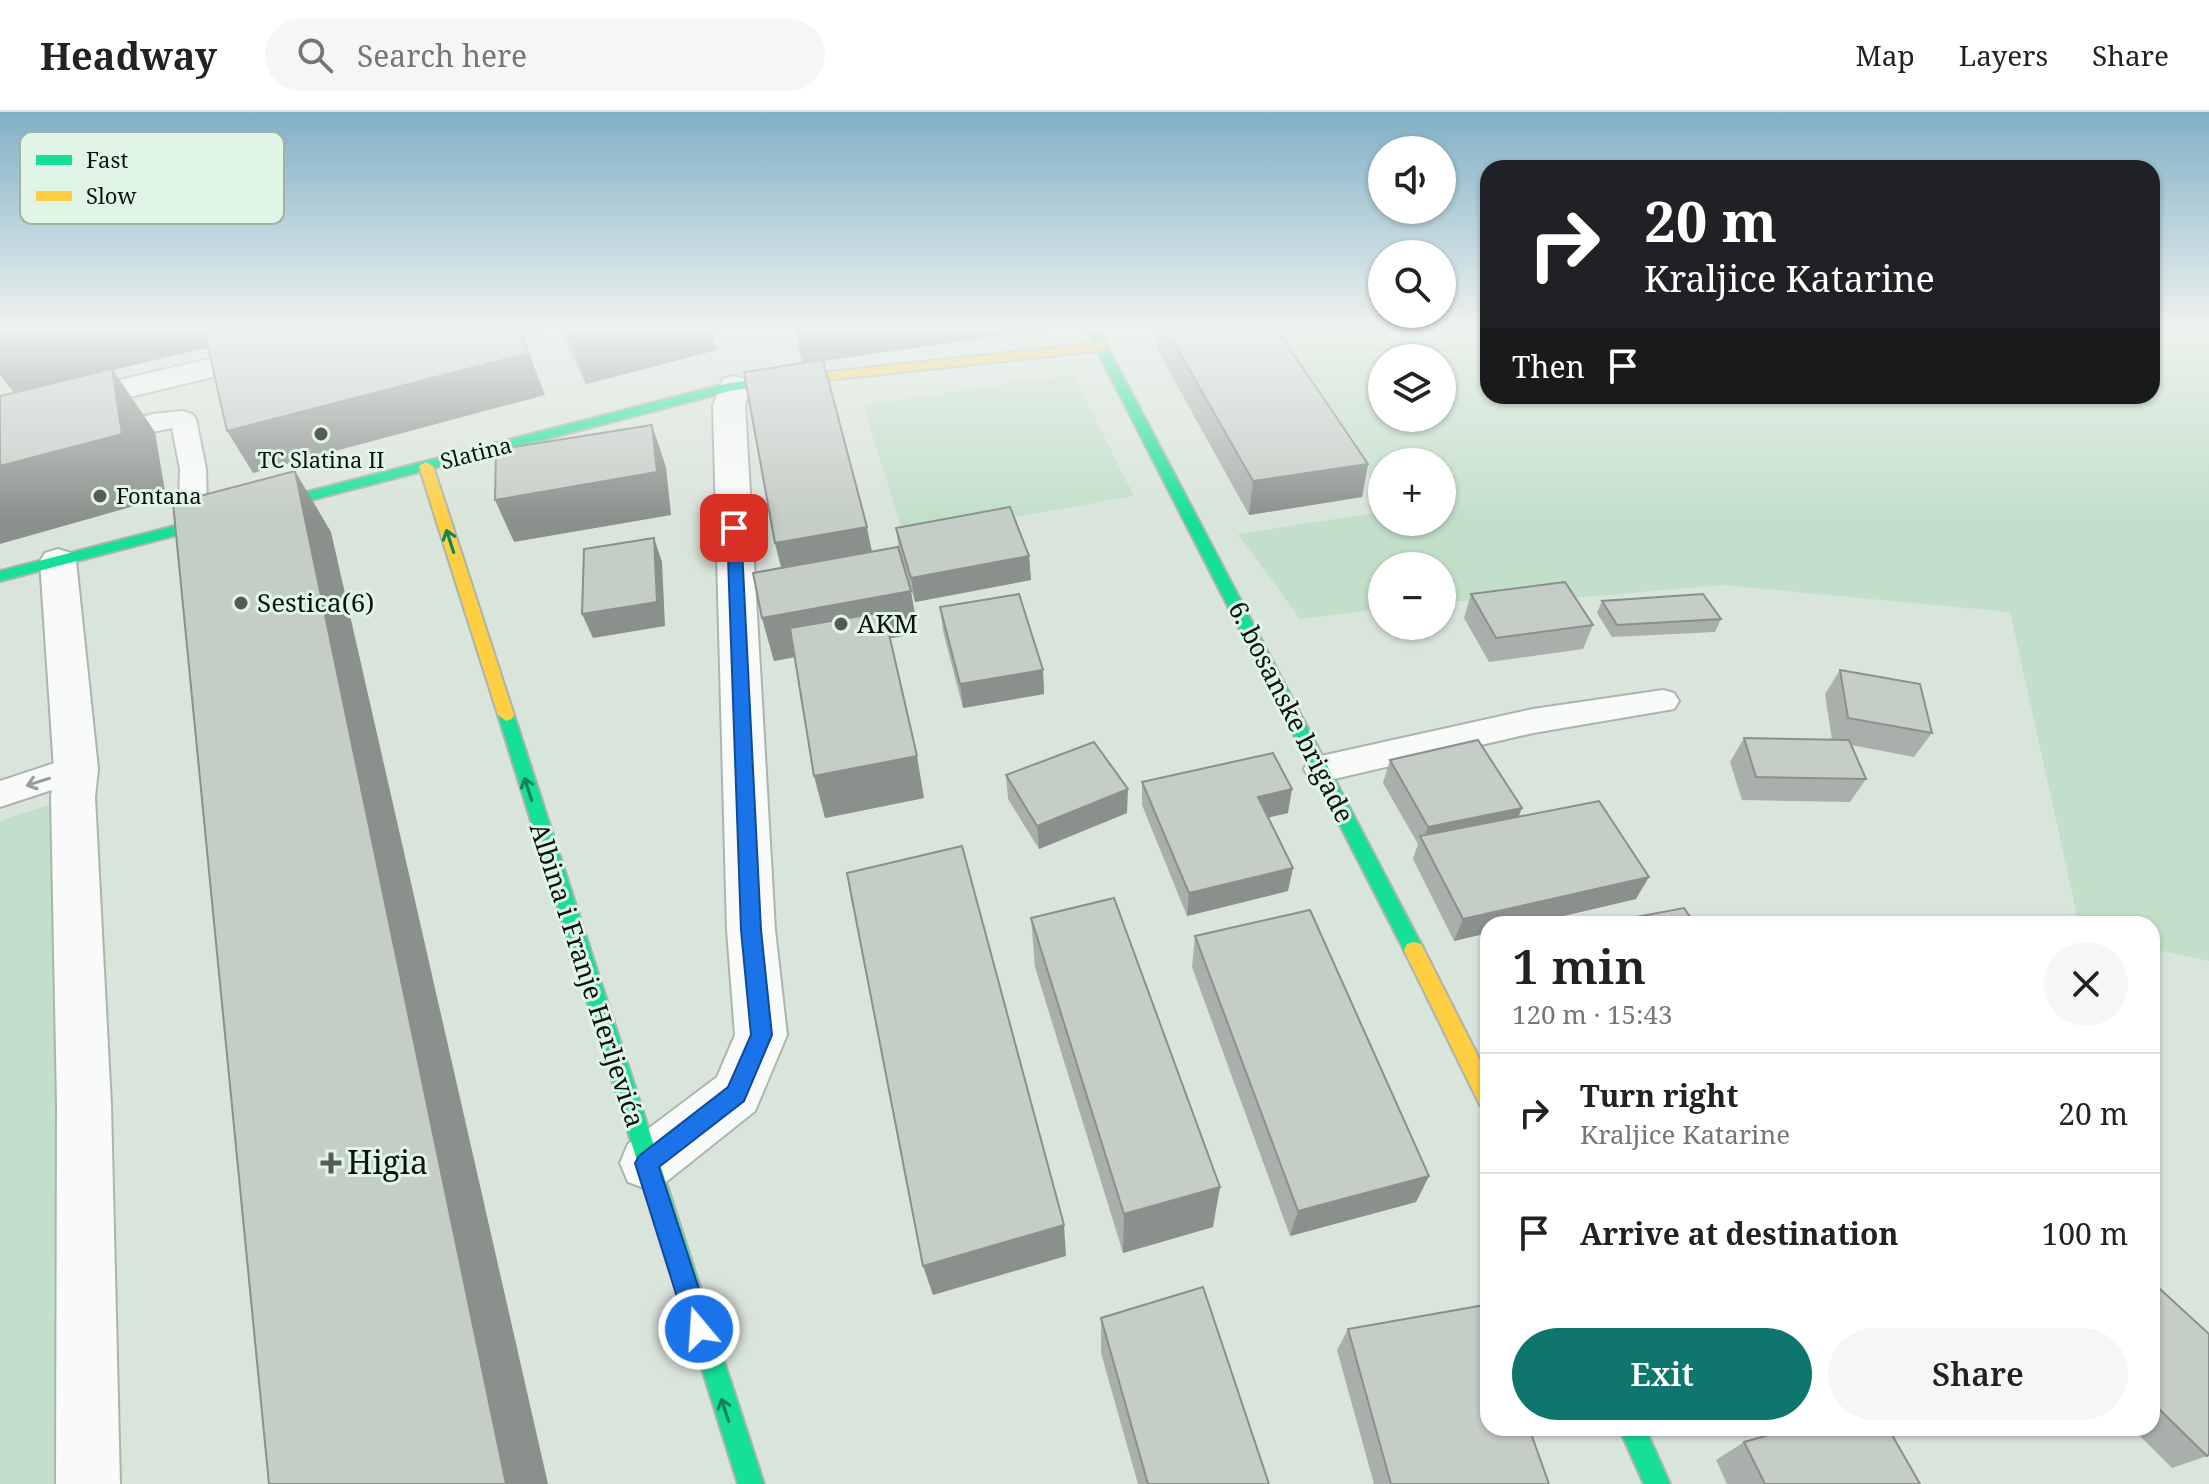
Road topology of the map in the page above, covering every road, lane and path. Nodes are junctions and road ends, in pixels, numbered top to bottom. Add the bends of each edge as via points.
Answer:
1 (114, 391) edge
2 (715, 391) edge
3 (733, 391) edge
4 (1125, 391) edge
5 (0, 418) edge
6 (84, 439) edge
7 (426, 466) junction
8 (199, 525) junction
9 (58, 561) junction
10 (0, 576) edge
11 (1663, 701) dead end
12 (76, 769) junction
13 (1321, 769) junction
14 (0, 794) edge
15 (1480, 1082) edge
16 (647, 1163) junction
17 (1636, 1436) edge
18 (88, 1484) edge
19 (751, 1484) edge
20 (1657, 1484) edge

1 - 5 street
2 - 7 street, Slatina
3 - 16 street via 729,421 751,930 761,1035 736,1094
4 - 13 street, 6. bosanske brigade
6 - 8 lane via 183,419
7 - 8 street, Slatina
16 -> 7 street, Albina i Franje Herljevića
8 - 9 street, Slatina
9 - 10 street, Slatina
9 - 12 street
11 - 13 lane via 1533,721
12 -> 14 lane
12 - 18 street
13 - 15 street, 6. bosanske brigade
19 -> 16 street, Albina i Franje Herljevića
17 - 20 street

